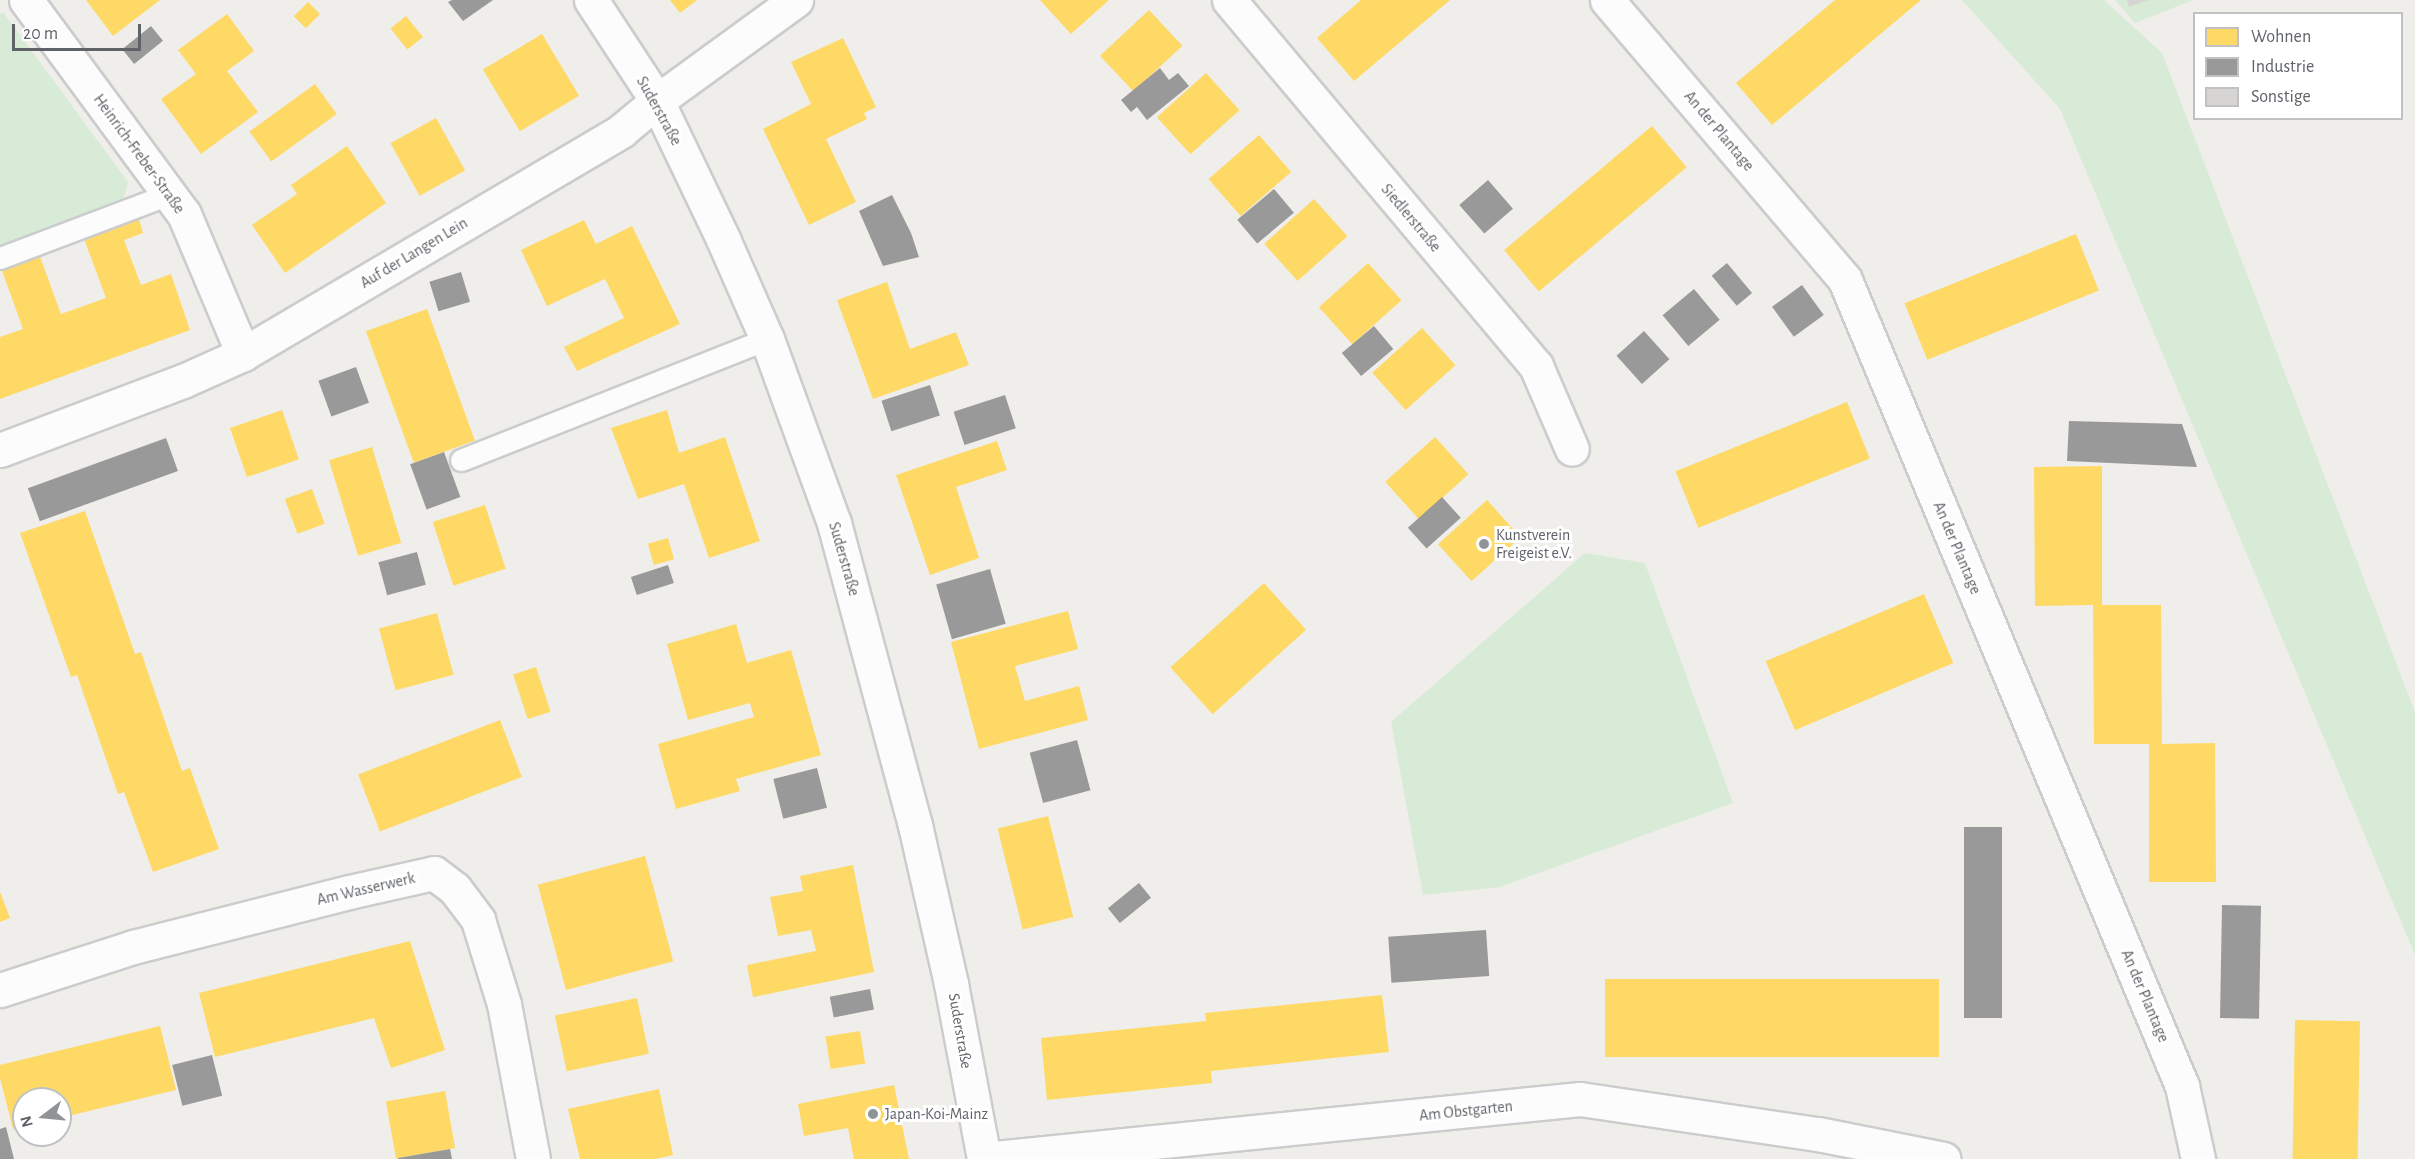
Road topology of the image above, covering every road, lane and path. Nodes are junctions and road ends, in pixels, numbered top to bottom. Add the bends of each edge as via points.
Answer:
1 (26, 0) edge
2 (591, 0) edge
3 (796, 0) edge
4 (1229, 0) edge
5 (1607, 0) edge
6 (657, 101) junction
7 (169, 194) junction
8 (0, 258) edge
9 (767, 339) junction
10 (243, 354) junction
11 (1572, 449) dead end
12 (0, 450) edge
13 (461, 459) dead end
14 (0, 990) edge
15 (533, 1159) edge
16 (985, 1159) edge
17 (1944, 1159) edge
18 (2198, 1159) edge

1 - 7 street, Heinrich-Freber-Straße
2 - 6 street, Suderstraße
3 - 6 street, Auf der Langen Lein
4 - 11 street, Siedlerstraße via 1536,366
5 - 18 street, An der Plantage via 1845,280 2182,1086
6 - 9 street, Suderstraße
6 - 10 street, Auf der Langen Lein via 621,131
7 - 8 lane
7 - 10 street, Heinrich-Freber-Straße via 184,214
9 - 13 lane
9 - 16 street, Suderstraße via 834,523 903,776 951,984
10 - 12 street, Auf der Langen Lein via 183,381
14 - 15 street, Am Wasserwerk via 133,947 434,873 455,889 478,920 504,1004
16 - 17 street, Am Obstgarten via 1580,1099 1818,1134

